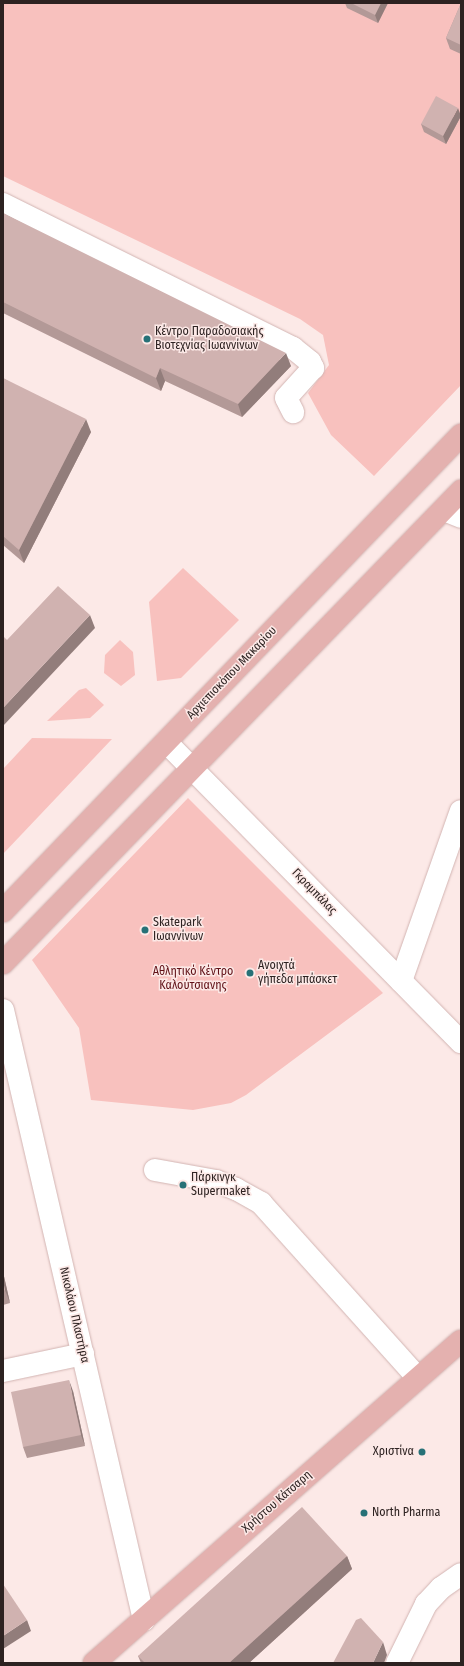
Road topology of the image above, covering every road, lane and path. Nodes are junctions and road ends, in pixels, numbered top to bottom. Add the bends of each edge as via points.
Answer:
1 (3, 204) edge
2 (293, 412) dead end
3 (461, 435) edge
4 (461, 491) edge
5 (452, 513) edge
6 (166, 742) junction
7 (192, 767) junction
8 (461, 811) edge
9 (3, 911) edge
10 (3, 963) edge
11 (401, 981) junction
12 (3, 1010) edge
13 (461, 1042) edge
14 (155, 1170) dead end
15 (461, 1341) edge
16 (83, 1354) junction
17 (3, 1371) edge
18 (418, 1378) junction
19 (461, 1574) edge
20 (144, 1620) junction
21 (94, 1663) edge
22 (398, 1663) edge

1 - 2 street via 293,348 310,362 313,368 286,398
3 - 6 main road, Αρχιεπισκόπου Μακαρίου
4 - 5 main road
5 - 7 main road
6 - 7 street, Γκραμπάλας
6 - 9 main road, Αρχιεπισκόπου Μακαρίου
7 - 10 main road
7 - 11 street, Γκραμπάλας
8 - 11 street
11 - 13 street, Γκραμπάλας
12 - 16 street, Νικολάου Πλαστήρα
14 - 18 street via 216,1181 261,1203
15 - 18 main road, Χρήστου Κάτσαρη
16 - 17 street
16 - 20 street, Νικολάου Πλαστήρα
18 - 20 main road, Χρήστου Κάτσαρη
19 - 22 street via 441,1588 426,1604
20 - 21 main road, Χρήστου Κάτσαρη

